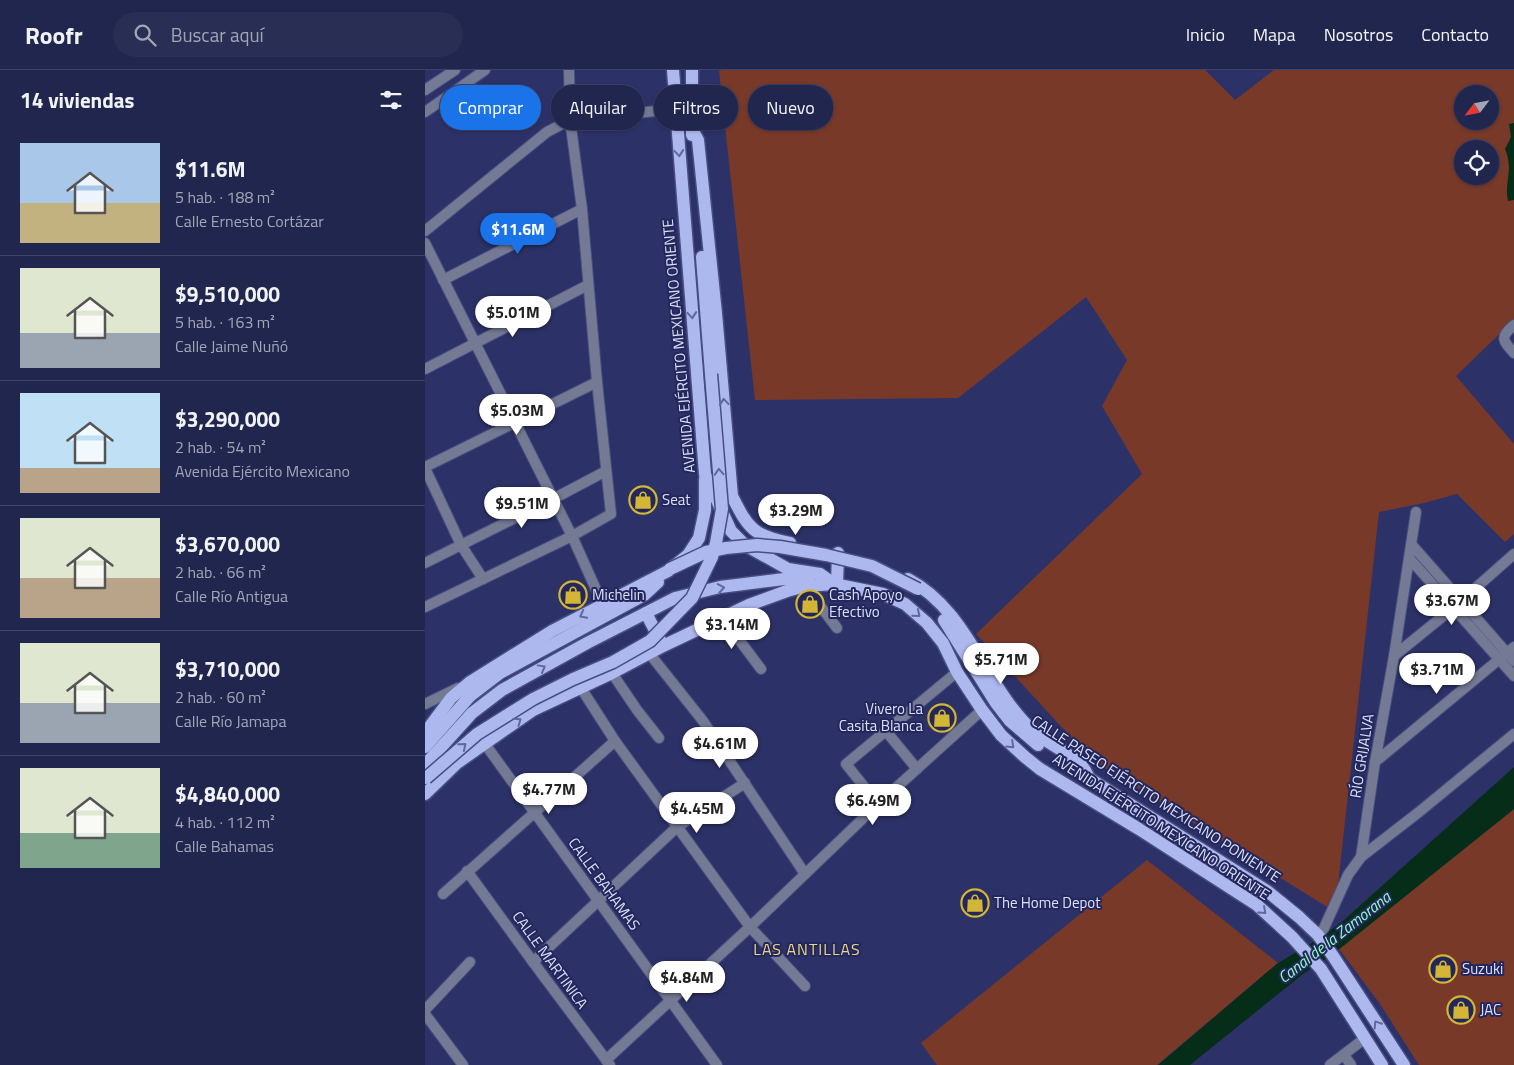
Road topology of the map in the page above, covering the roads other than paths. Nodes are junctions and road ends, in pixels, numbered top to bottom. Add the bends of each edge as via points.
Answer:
1 (455, 70) edge
2 (485, 70) edge
3 (569, 70) edge
4 (673, 70) edge
5 (692, 70) edge
6 (569, 85) edge
7 (674, 85) edge
8 (692, 85) edge
9 (425, 90) edge
10 (425, 112) edge
11 (551, 130) edge
12 (571, 130) edge
13 (677, 130) edge
14 (692, 130) edge
15 (693, 130) edge
16 (582, 209) junction
17 (425, 231) edge
18 (425, 243) edge
19 (443, 280) junction
20 (588, 285) junction
21 (1514, 325) edge
22 (475, 344) junction
23 (1514, 354) edge
24 (425, 369) edge
25 (597, 382) junction
26 (514, 423) junction
27 (425, 468) edge
28 (606, 471) junction
29 (705, 474) junction
30 (553, 499) junction
31 (1417, 512) dead end
32 (572, 536) junction
33 (461, 545) junction
34 (1412, 545) junction
35 (838, 552) junction
36 (1514, 554) edge
37 (1410, 559) junction
38 (425, 563) edge
39 (671, 569) junction
40 (483, 579) junction
41 (836, 585) junction
42 (805, 586) junction
43 (1461, 601) junction
44 (603, 605) junction
45 (425, 607) edge
46 (1453, 608) junction
47 (646, 613) junction
48 (722, 617) junction
49 (837, 628) dead end
50 (663, 646) junction
51 (649, 653) junction
52 (1507, 653) edge
53 (1394, 656) junction
54 (1514, 662) edge
55 (761, 669) dead end
56 (957, 672) junction
57 (612, 673) junction
58 (1514, 676) edge
59 (470, 682) junction
60 (581, 688) junction
61 (425, 704) edge
62 (982, 710) junction
63 (885, 730) junction
64 (425, 733) edge
65 (1514, 734) edge
66 (659, 738) dead end
67 (615, 741) junction
68 (485, 744) junction
69 (425, 747) edge
70 (1375, 762) junction
71 (917, 769) junction
72 (425, 774) edge
73 (1089, 778) junction
74 (745, 783) junction
75 (425, 794) edge
76 (878, 804) junction
77 (534, 812) junction
78 (677, 827) junction
79 (1361, 857) junction
80 (467, 871) junction
81 (805, 874) junction
82 (443, 894) dead end
83 (599, 901) junction
84 (750, 927) junction
85 (1318, 936) junction
86 (470, 962) dead end
87 (533, 962) junction
88 (805, 986) dead end
89 (670, 1001) junction
90 (425, 1010) edge
91 (425, 1014) edge
92 (1364, 1039) junction
93 (1344, 1055) junction
94 (608, 1063) edge
95 (463, 1065) edge
96 (717, 1065) edge
97 (1330, 1065) edge
98 (1351, 1065) edge
99 (1382, 1065) edge
100 (1404, 1065) edge

1 - 9 street
2 - 10 street
3 - 6 street
4 - 7 main road, AVENIDA EJÉRCITO MEXICANO ORIENTE
5 - 8 main road, AVENIDA EJÉRCITO MEXICANO ORIENTE
11 - 17 street
12 - 16 street
13 -> 29 main road, AVENIDA EJÉRCITO MEXICANO ORIENTE
72 -> 14 main road, AVENIDA EJÉRCITO MEXICANO ORIENTE, bridge via 477,734 533,699 650,641 692,598 712,557 722,509
35 -> 15 main road, AVENIDA EJÉRCITO MEXICANO ORIENTE via 770,540 754,531 732,496 698,140
16 - 19 street
16 - 20 street
18 - 19 street
19 - 22 street
20 - 22 street
20 - 25 street
21 - 23 street via 1504,338
22 - 24 street
22 - 26 street
25 - 26 street
25 - 28 street
26 - 27 street
26 - 30 street
27 - 33 street
28 - 30 street
28 - 32 street via 611,514
29 - 39 main road via 705,510 699,538 688,555
29 - 41 main road, AVENIDA EJÉRCITO MEXICANO ORIENTE via 731,532 745,545 788,569 820,574
30 - 32 street
30 - 33 street
31 - 34 street, RÍO GRIJALVA
32 - 40 street
32 - 44 street
33 - 38 street
33 - 40 street
34 - 37 street, RÍO GRIJALVA
34 - 43 street
35 - 41 main road
35 - 73 main road via 864,558 924,587 961,629 1011,707 1035,732 1081,765
36 - 43 street
37 - 46 street
37 - 53 street, RÍO GRIJALVA
39 - 44 main road
39 - 69 main road via 644,595 499,673 470,696
39 - 73 main road, CALLE PASEO EJÉRCITO MEXICANO PONIENTE, bridge via 706,552 757,545 826,555 872,566 918,589 945,621 1010,721 1039,746
40 - 45 street
41 - 42 main road
47 -> 41 main road via 675,598 720,587 784,579
41 -> 56 main road, AVENIDA EJÉRCITO MEXICANO ORIENTE via 883,594 905,604 943,643
42 - 48 main road via 787,590
42 - 49 street
43 - 46 street
43 - 52 street
44 -> 59 main road via 552,631
46 - 52 street
46 - 53 street
47 - 50 main road
72 -> 47 main road via 472,713 502,690
48 - 50 main road
48 - 55 street
50 - 51 main road
51 - 57 main road
51 - 74 street via 703,721
52 - 54 street
52 - 58 street
52 - 70 street
53 - 70 street, RÍO GRIJALVA
56 - 62 main road, AVENIDA EJÉRCITO MEXICANO ORIENTE
56 - 63 street
57 - 60 main road
57 - 66 street
59 - 61 street
59 - 64 main road via 451,698
60 - 67 street
68 -> 60 main road via 533,710
62 - 71 street
62 -> 92 main road, AVENIDA EJÉRCITO MEXICANO ORIENTE via 1001,735 1040,769 1257,905 1321,970
63 - 71 street
63 - 76 street via 847,764
65 - 79 street
67 - 77 street
67 - 78 street
68 - 75 main road via 457,764
68 - 77 street, CALLE BAHAMAS
70 - 79 street, RÍO GRIJALVA
71 - 76 street
73 - 85 main road, CALLE PASEO EJÉRCITO MEXICANO PONIENTE via 1267,891
74 - 78 street
74 - 81 street
76 - 81 street
77 - 80 street
77 - 83 street, CALLE BAHAMAS
78 - 83 street
78 - 84 street
79 - 85 street, RÍO GRIJALVA via 1348,875
80 - 82 street
80 - 87 street, CALLE MARTINICA
81 - 84 street
83 - 87 street
83 - 89 street, CALLE BAHAMAS
84 - 88 street
84 - 89 street
100 -> 85 main road, CALLE PASEO EJÉRCITO MEXICANO PONIENTE
86 - 90 street
87 - 94 street, CALLE MARTINICA
89 - 94 street
89 - 96 street, CALLE BAHAMAS
91 - 95 street
92 - 93 street
92 - 99 main road
93 - 97 street
93 - 98 street

